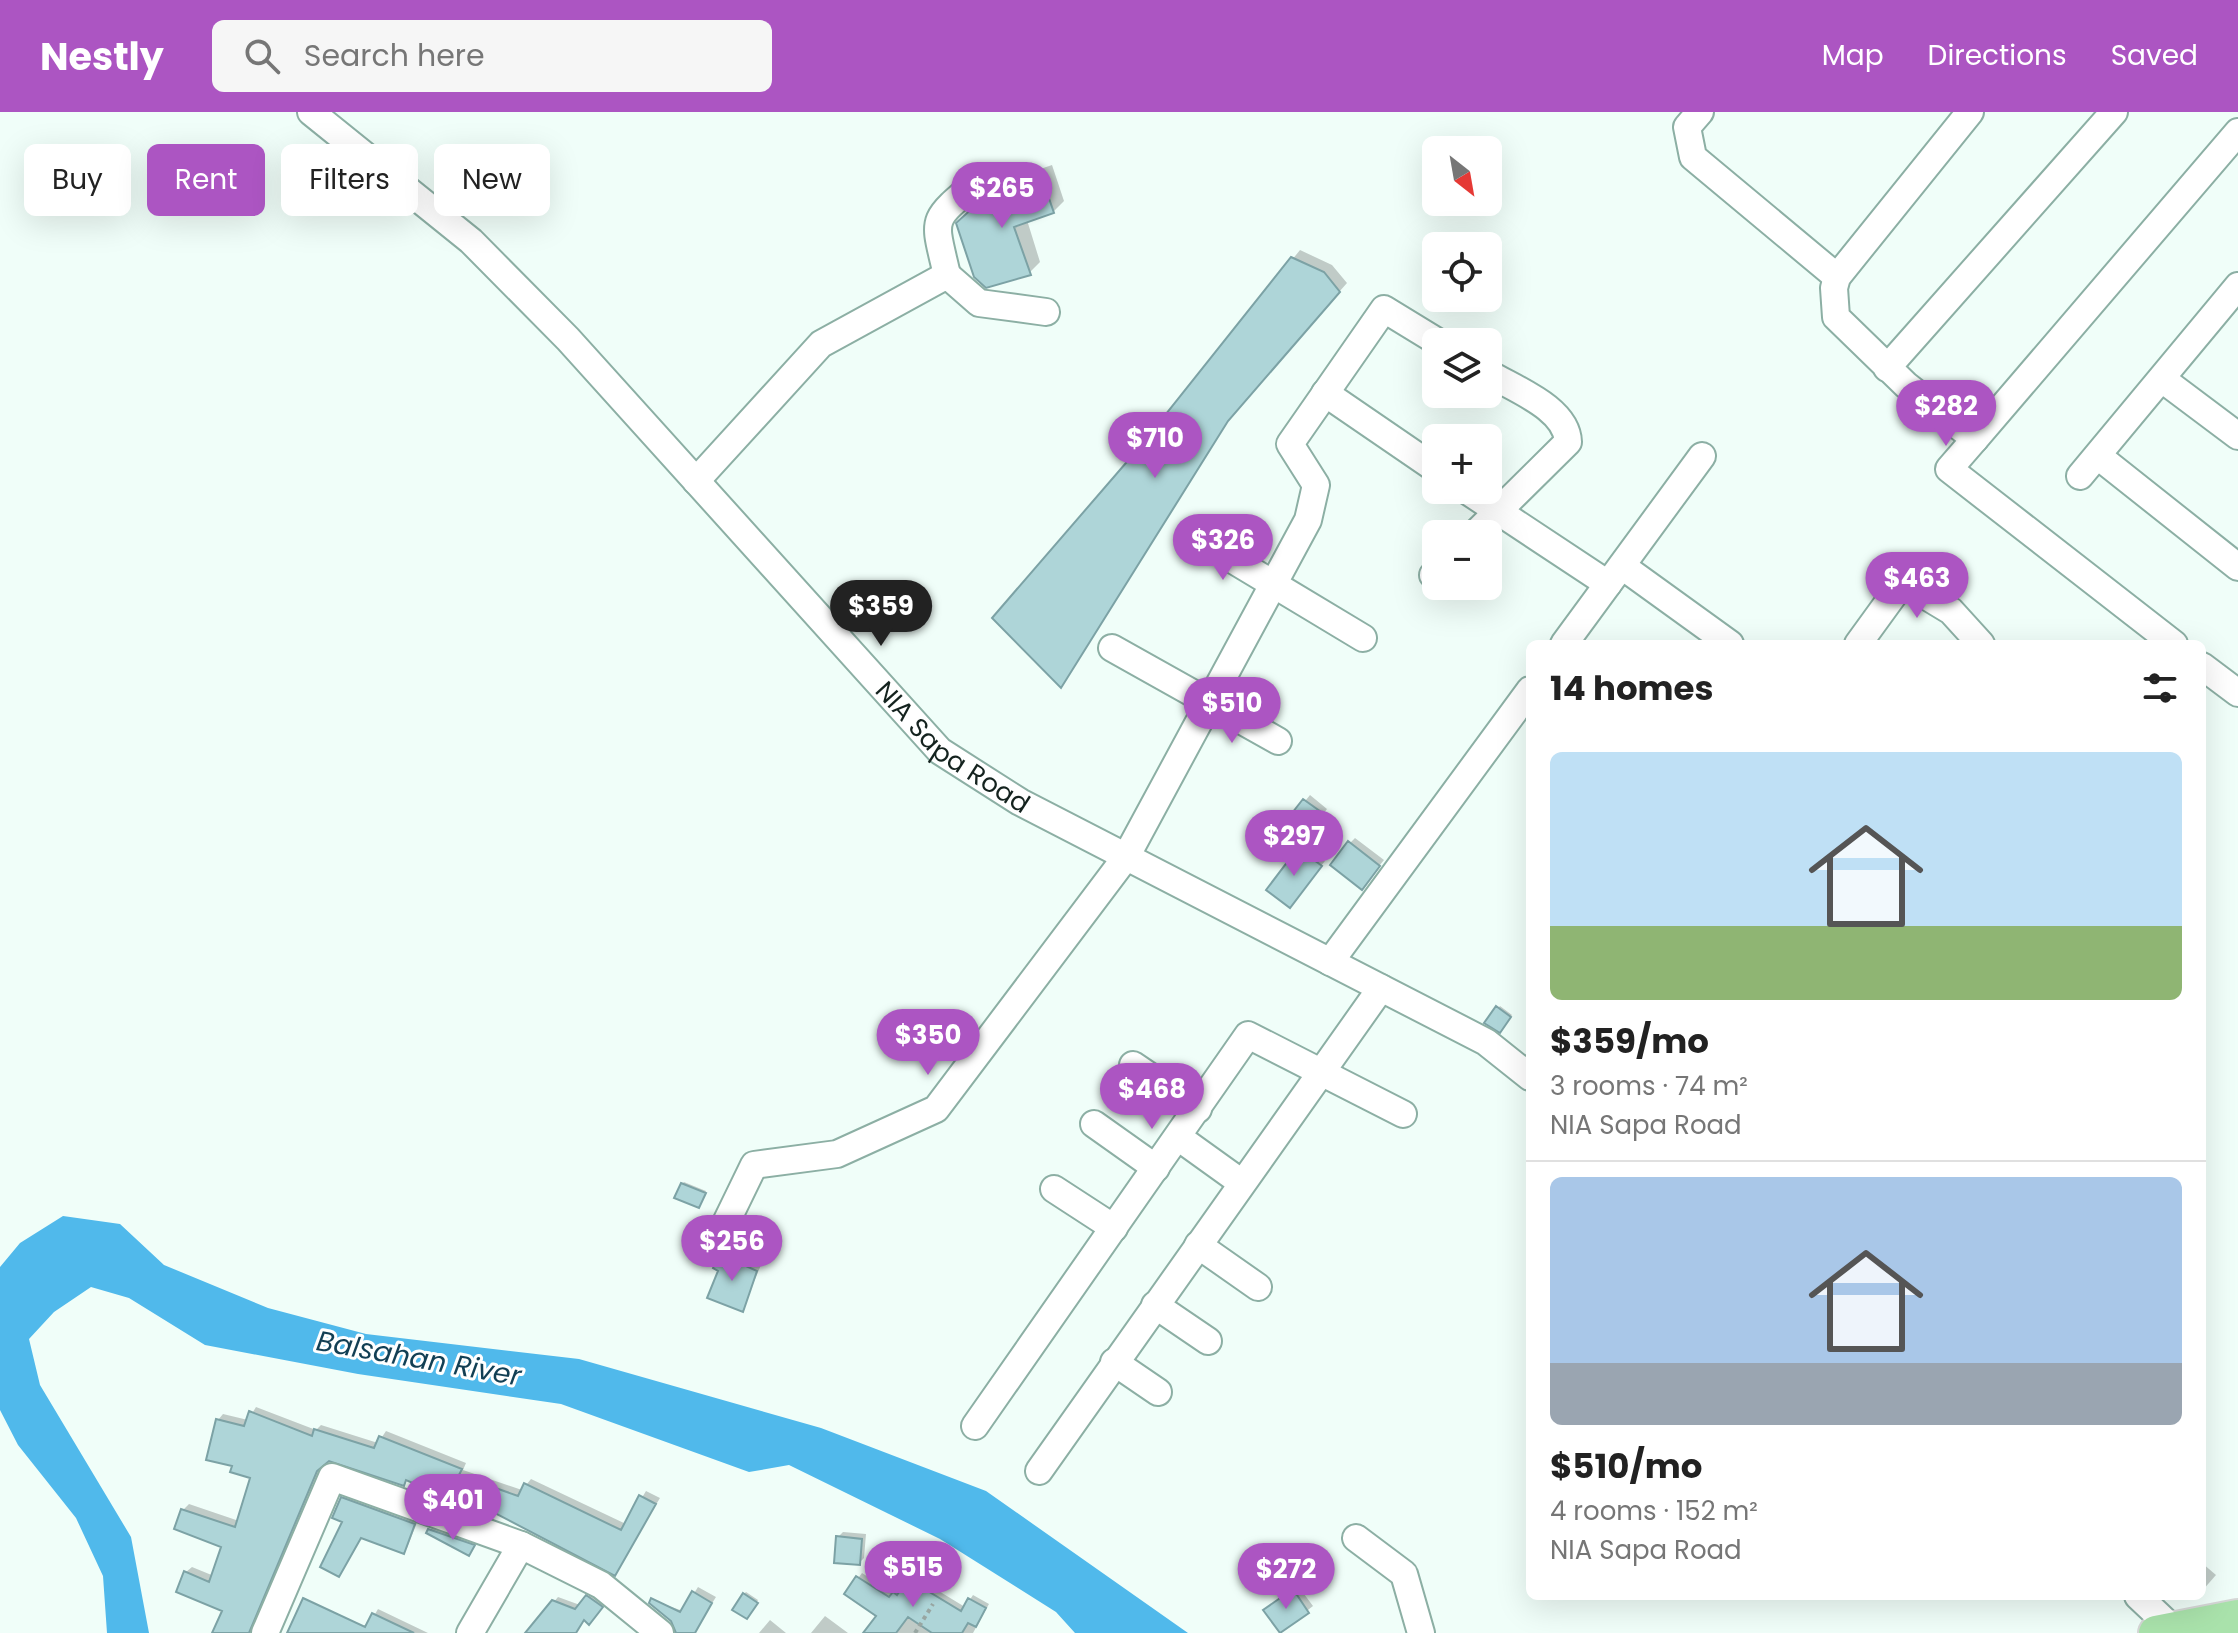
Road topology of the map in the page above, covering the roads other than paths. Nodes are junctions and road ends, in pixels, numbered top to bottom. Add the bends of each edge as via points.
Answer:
1 (311, 112) edge
2 (1700, 112) edge
3 (1970, 112) edge
4 (2114, 112) edge
5 (2238, 132) edge
6 (975, 184) dead end
7 (947, 275) junction
8 (1837, 277) junction
9 (2233, 301) edge
10 (1046, 312) dead end
11 (1422, 332) edge
12 (1887, 368) junction
13 (2162, 379) junction
14 (1502, 382) edge
15 (1325, 393) junction
16 (2238, 436) edge
17 (1975, 439) junction
18 (1702, 456) dead end
19 (1422, 459) edge
20 (696, 481) junction
21 (1486, 504) edge
22 (1498, 512) junction
23 (1490, 520) edge
24 (1200, 540) dead end
25 (2238, 567) edge
26 (1615, 575) junction
27 (1272, 581) junction
28 (1363, 638) dead end
29 (1567, 640) edge
30 (1723, 640) edge
31 (1861, 640) edge
32 (1977, 640) edge
33 (2169, 640) edge
34 (1112, 648) dead end
35 (2206, 669) edge
36 (2238, 693) edge
37 (1526, 695) edge
38 (1208, 704) junction
39 (1278, 741) dead end
40 (1126, 857) junction
41 (1330, 962) junction
42 (1381, 988) junction
43 (1133, 1065) dead end
44 (1320, 1073) junction
45 (1526, 1074) edge
46 (1198, 1109) junction
47 (1403, 1114) dead end
48 (1094, 1124) dead end
49 (1178, 1137) junction
50 (1156, 1168) junction
51 (1242, 1183) junction
52 (1054, 1189) dead end
53 (1114, 1228) junction
54 (720, 1235) dead end
55 (1198, 1245) junction
56 (1258, 1287) dead end
57 (1155, 1305) junction
58 (1208, 1341) dead end
59 (1114, 1362) junction
60 (1158, 1392) dead end
61 (975, 1426) dead end
62 (1039, 1471) dead end
63 (1356, 1538) dead end
64 (521, 1545) junction
65 (2141, 1600) edge
66 (2238, 1617) edge
67 (2165, 1631) edge
68 (265, 1633) edge
69 (470, 1633) edge
70 (660, 1633) edge
71 (1421, 1633) edge

1 - 20 street, NIA Sapa Road via 471,241
2 - 8 street via 1687,127 1693,157
3 - 8 street
4 - 12 street
5 - 17 street
6 - 7 street via 938,216
7 - 10 street via 979,303
7 - 20 street via 821,344
8 - 12 street via 1836,317
9 - 13 street
11 - 15 street via 1384,309
12 - 17 street
13 - 16 street
13 - 25 street via 2089,466
14 - 22 street via 1556,415 1568,442
15 - 19 street
15 - 27 street via 1290,444 1316,485 1308,520
17 - 33 street via 1949,469
18 - 26 street
20 - 40 street, NIA Sapa Road via 940,751 1020,802
21 - 22 street
22 - 23 street
22 - 26 street
24 - 27 street
26 - 29 street
26 - 30 street
27 - 28 street
27 - 38 street
31 - 32 street via 1903,582 1951,611
34 - 38 street
35 - 36 street
37 - 41 street
38 - 39 street
38 - 40 street
40 - 41 street, NIA Sapa Road
40 - 54 street via 936,1109 837,1154 754,1165
41 - 42 street, NIA Sapa Road
42 - 44 street
42 - 45 street, NIA Sapa Road via 1486,1042
43 - 46 street
44 - 46 street via 1248,1035
44 - 47 street
44 - 51 street
46 - 49 street
48 - 50 street
49 - 50 street
49 - 51 street
50 - 53 street
51 - 55 street
52 - 53 street
53 - 61 street
55 - 56 street
55 - 57 street
57 - 58 street
57 - 59 street
59 - 60 street
59 - 62 street
63 - 71 street via 1404,1574
64 - 68 street via 332,1477
64 - 69 street
64 - 70 street via 601,1585
65 - 67 street
66 - 67 main road

